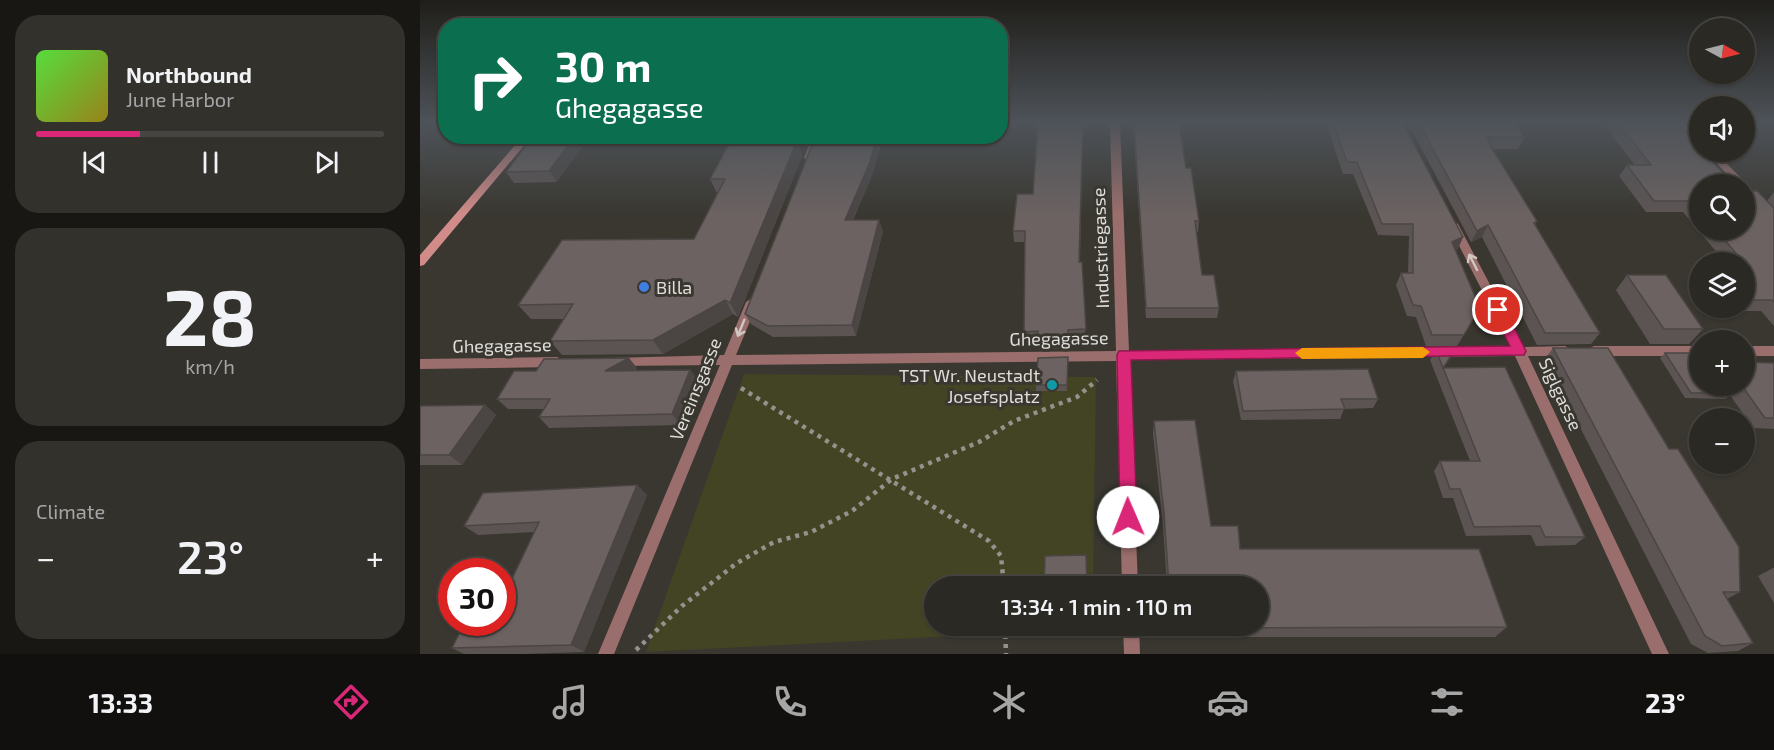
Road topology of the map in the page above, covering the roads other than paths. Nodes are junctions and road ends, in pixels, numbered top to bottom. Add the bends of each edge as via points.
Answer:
1 (513, 154) edge
2 (810, 154) edge
3 (1116, 154) edge
4 (1720, 162) edge
5 (804, 168) edge
6 (1731, 174) edge
7 (1449, 216) edge
8 (420, 262) edge
9 (758, 286) edge
10 (1519, 351) junction
11 (1689, 351) edge
12 (1755, 351) edge
13 (1774, 351) edge
14 (1124, 355) junction
15 (575, 362) edge
16 (599, 362) edge
17 (420, 364) edge
18 (726, 366) junction
19 (1130, 576) edge
20 (1131, 636) edge
21 (606, 654) edge
22 (1132, 654) edge
23 (1661, 654) edge

1 - 8 main road
2 - 5 street
3 - 14 street, Industriegasse
4 - 6 street
10 -> 7 street, Siglgasse
9 -> 18 street, Vereinsgasse
10 - 11 street, Ghegagasse
10 - 14 street, Ghegagasse
10 - 23 street, Siglgasse
12 - 13 street
14 - 18 street, Ghegagasse
14 - 19 street, Industriegasse
15 - 17 street, Ghegagasse
16 - 18 street, Ghegagasse
18 - 21 street, Vereinsgasse
20 - 22 street

